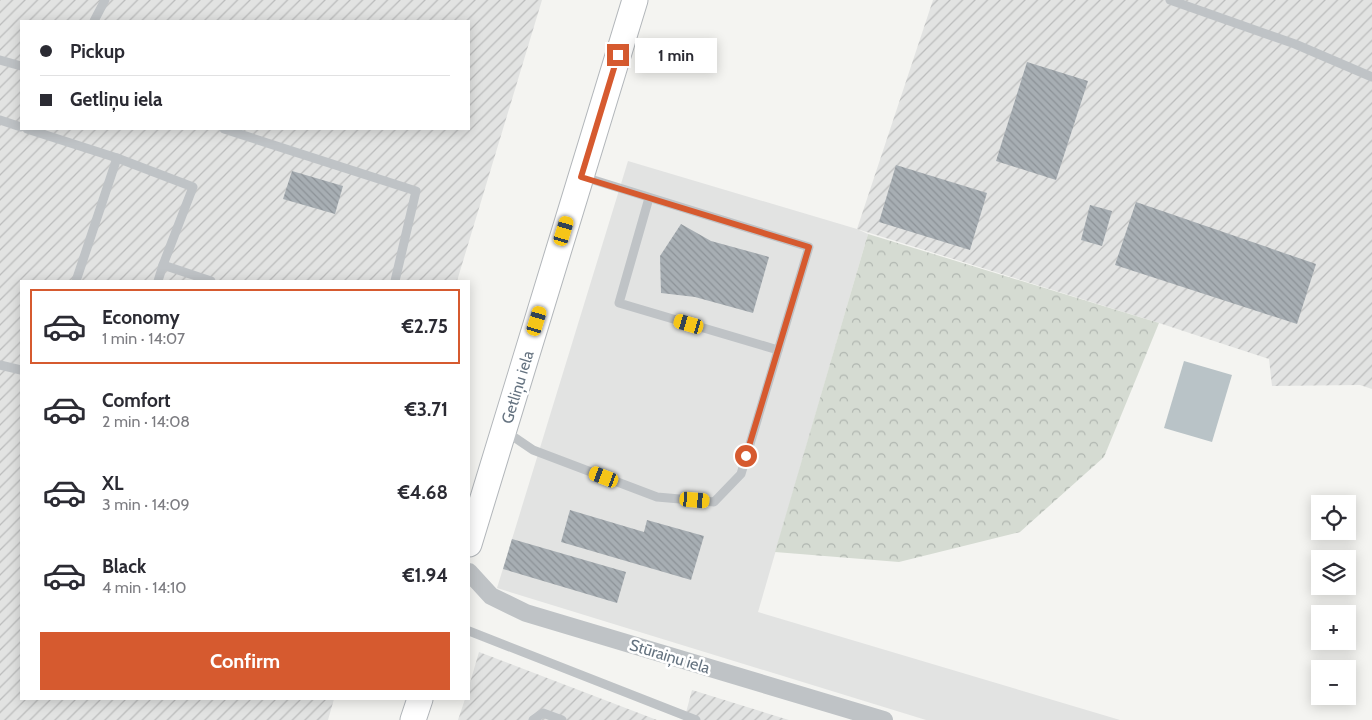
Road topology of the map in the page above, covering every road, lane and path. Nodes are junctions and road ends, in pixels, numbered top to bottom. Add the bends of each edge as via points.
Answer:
1 (105, 0) edge
2 (1170, 0) edge
3 (631, 1) edge
4 (95, 20) edge
5 (0, 60) edge
6 (20, 66) edge
7 (1372, 77) edge
8 (0, 120) edge
9 (20, 127) edge
10 (30, 130) edge
11 (227, 130) edge
12 (116, 158) junction
13 (581, 177) junction
14 (649, 198) junction
15 (163, 265) junction
16 (76, 280) edge
17 (158, 280) edge
18 (208, 280) edge
19 (395, 280) edge
20 (778, 350) junction
21 (0, 365) edge
22 (20, 370) edge
23 (504, 430) junction
24 (470, 538) edge
25 (470, 573) edge
26 (470, 630) edge
27 (420, 700) edge
28 (413, 720) edge
29 (533, 720) edge
30 (562, 720) edge
31 (696, 720) edge
32 (884, 720) edge

1 - 4 lane
2 - 7 lane via 1295,44
3 - 13 street, Getliņu iela
5 - 6 lane
8 - 9 lane
10 - 12 lane
11 - 19 lane via 416,191
12 - 15 lane via 193,187
12 - 16 lane
13 - 14 lane
13 - 23 street, Getliņu iela
14 - 20 lane via 809,247
14 - 20 lane via 619,303
15 - 17 lane
15 - 18 lane
20 - 23 lane via 741,474 714,502 657,497 532,450
21 - 22 lane
23 - 24 street, Getliņu iela
25 - 32 street, Stūraiņu iela via 491,596 526,613
26 - 31 lane
27 - 28 street
29 - 30 lane via 543,713

